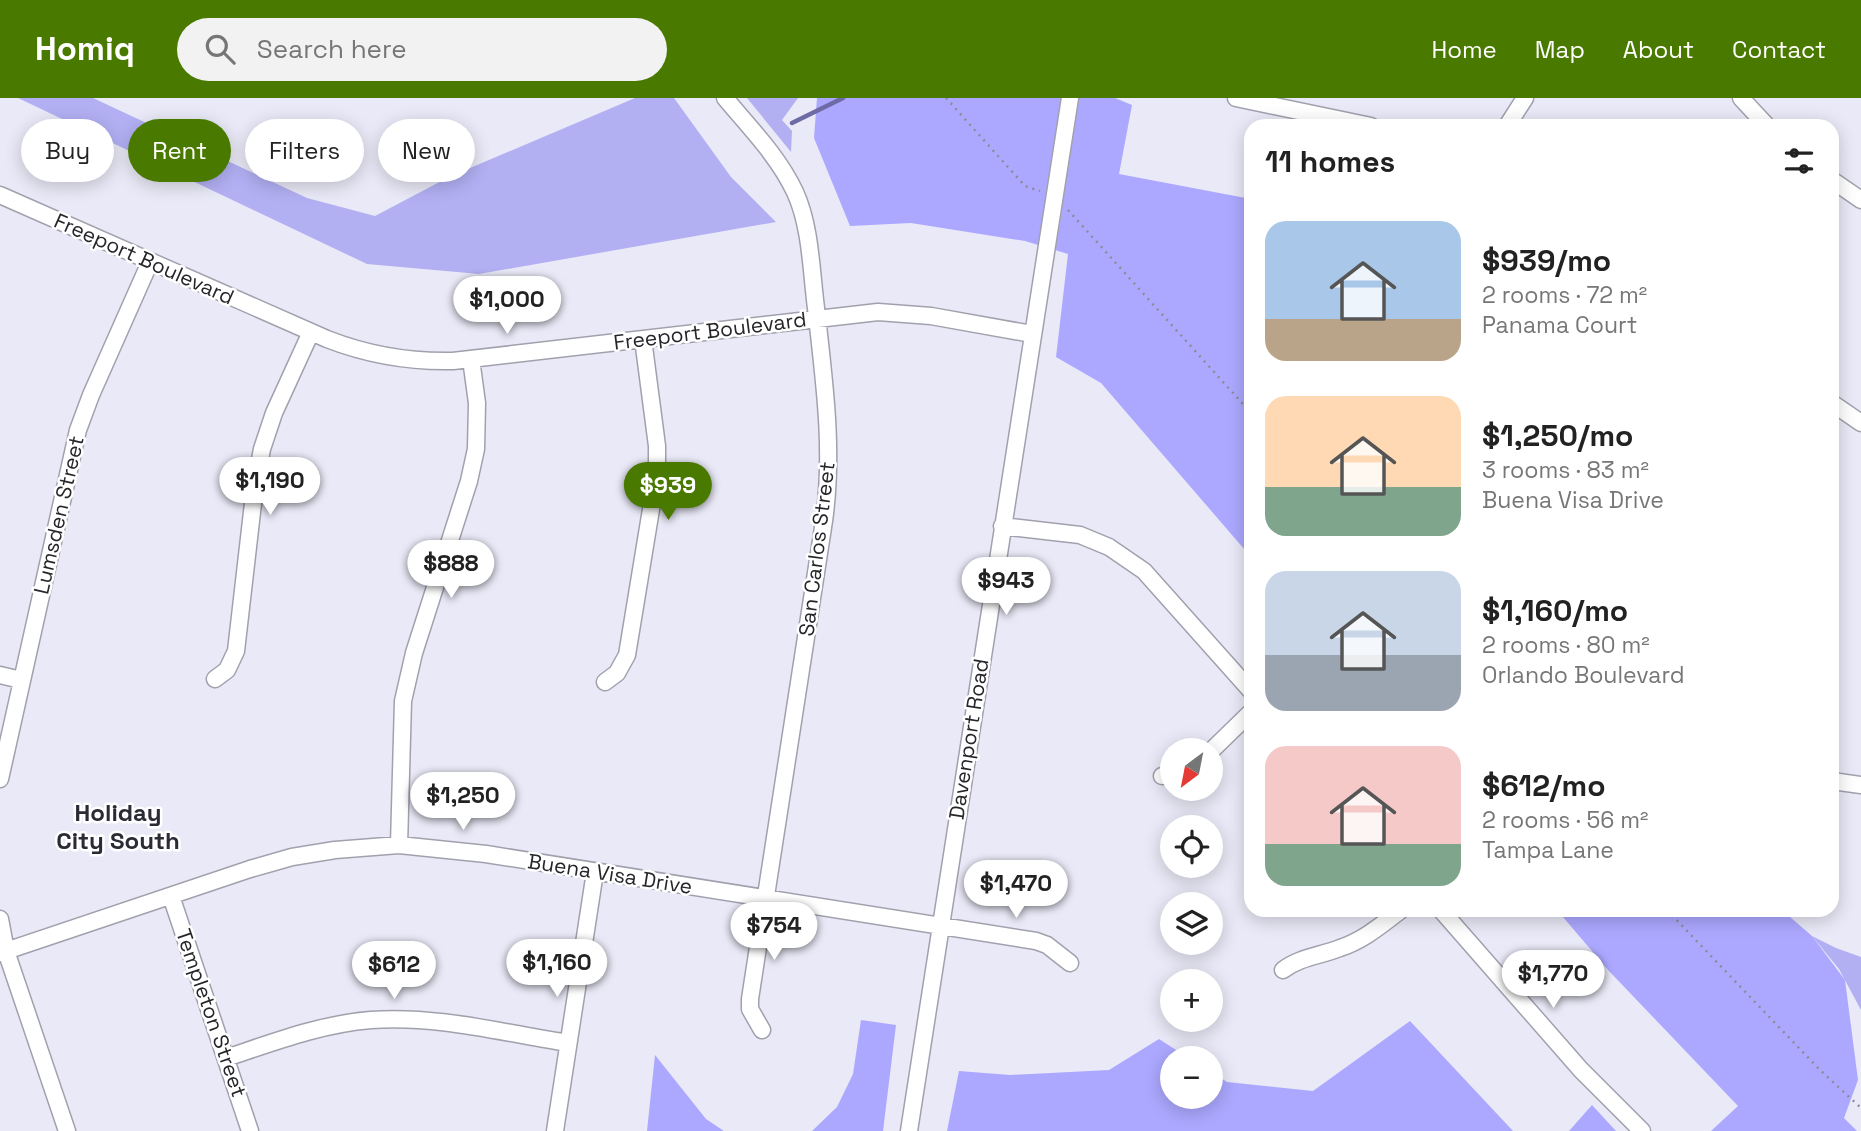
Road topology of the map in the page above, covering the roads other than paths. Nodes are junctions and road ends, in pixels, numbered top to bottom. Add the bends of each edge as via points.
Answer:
1 (724, 98) edge
2 (1070, 98) edge
3 (1236, 98) edge
4 (1525, 98) edge
5 (1741, 98) edge
6 (1283, 103) edge
7 (1344, 119) edge
8 (1512, 119) edge
9 (1761, 119) edge
10 (1839, 185) edge
11 (0, 195) edge
12 (1861, 200) edge
13 (150, 262) junction
14 (817, 319) junction
15 (311, 332) junction
16 (1032, 334) junction
17 (643, 339) junction
18 (471, 359) junction
19 (1839, 408) edge
20 (1861, 423) edge
21 (1002, 526) junction
22 (0, 675) edge
23 (215, 678) dead end
24 (20, 680) junction
25 (605, 682) dead end
26 (1244, 683) edge
27 (1244, 719) edge
28 (1223, 739) edge
29 (0, 779) edge
30 (1839, 782) edge
31 (1861, 785) edge
32 (399, 845) junction
33 (595, 872) junction
34 (170, 896) junction
35 (765, 899) junction
36 (1392, 917) edge
37 (1447, 917) edge
38 (0, 919) edge
39 (940, 926) junction
40 (3, 952) edge
41 (1070, 963) dead end
42 (1283, 970) dead end
43 (762, 1030) dead end
44 (568, 1043) junction
45 (226, 1058) junction
46 (67, 1131) edge
47 (250, 1131) edge
48 (555, 1131) edge
49 (909, 1131) edge
50 (1642, 1131) edge

1 - 14 street, San Carlos Street via 768,147 796,194 808,242
2 - 16 street, Davenport Road
3 - 6 street
4 - 8 street
5 - 9 street
6 - 7 street
10 - 12 street
11 - 13 street, Freeport Boulevard
13 - 15 street, Freeport Boulevard
13 - 24 street, Lumsden Street via 78,430
14 - 16 street, Freeport Boulevard via 898,313
14 - 17 street, Freeport Boulevard
14 - 35 street, San Carlos Street via 829,430 828,494
15 - 18 street, Freeport Boulevard via 392,358
15 - 23 street via 262,449 236,651 227,670
16 - 21 street, Davenport Road
17 - 18 street, Freeport Boulevard
17 - 25 street via 657,473 627,655 617,673
18 - 32 street via 478,403 476,449 403,701
19 - 20 street
21 - 26 street via 1080,535 1109,547 1144,571
21 - 39 street, Davenport Road
22 - 24 street
24 - 29 street, Lumsden Street
27 - 28 street
30 - 31 street
32 - 33 street, Buena Visa Drive
32 - 34 street, Buena Visa Drive via 276,861
33 - 35 street, Buena Visa Drive
33 - 44 street
34 - 40 street, Buena Visa Drive
34 - 45 street, Templeton Street
35 - 39 street, Buena Visa Drive
35 - 43 street, San Carlos Street via 750,999 750,1009
36 - 42 street via 1368,936 1295,961
37 - 50 street via 1581,1070
38 - 40 street
39 - 41 street, Buena Visa Drive via 1036,941
39 - 49 street, Davenport Road
40 - 46 street
44 - 45 street via 438,1023 386,1020 309,1031
44 - 48 street
45 - 47 street, Templeton Street

